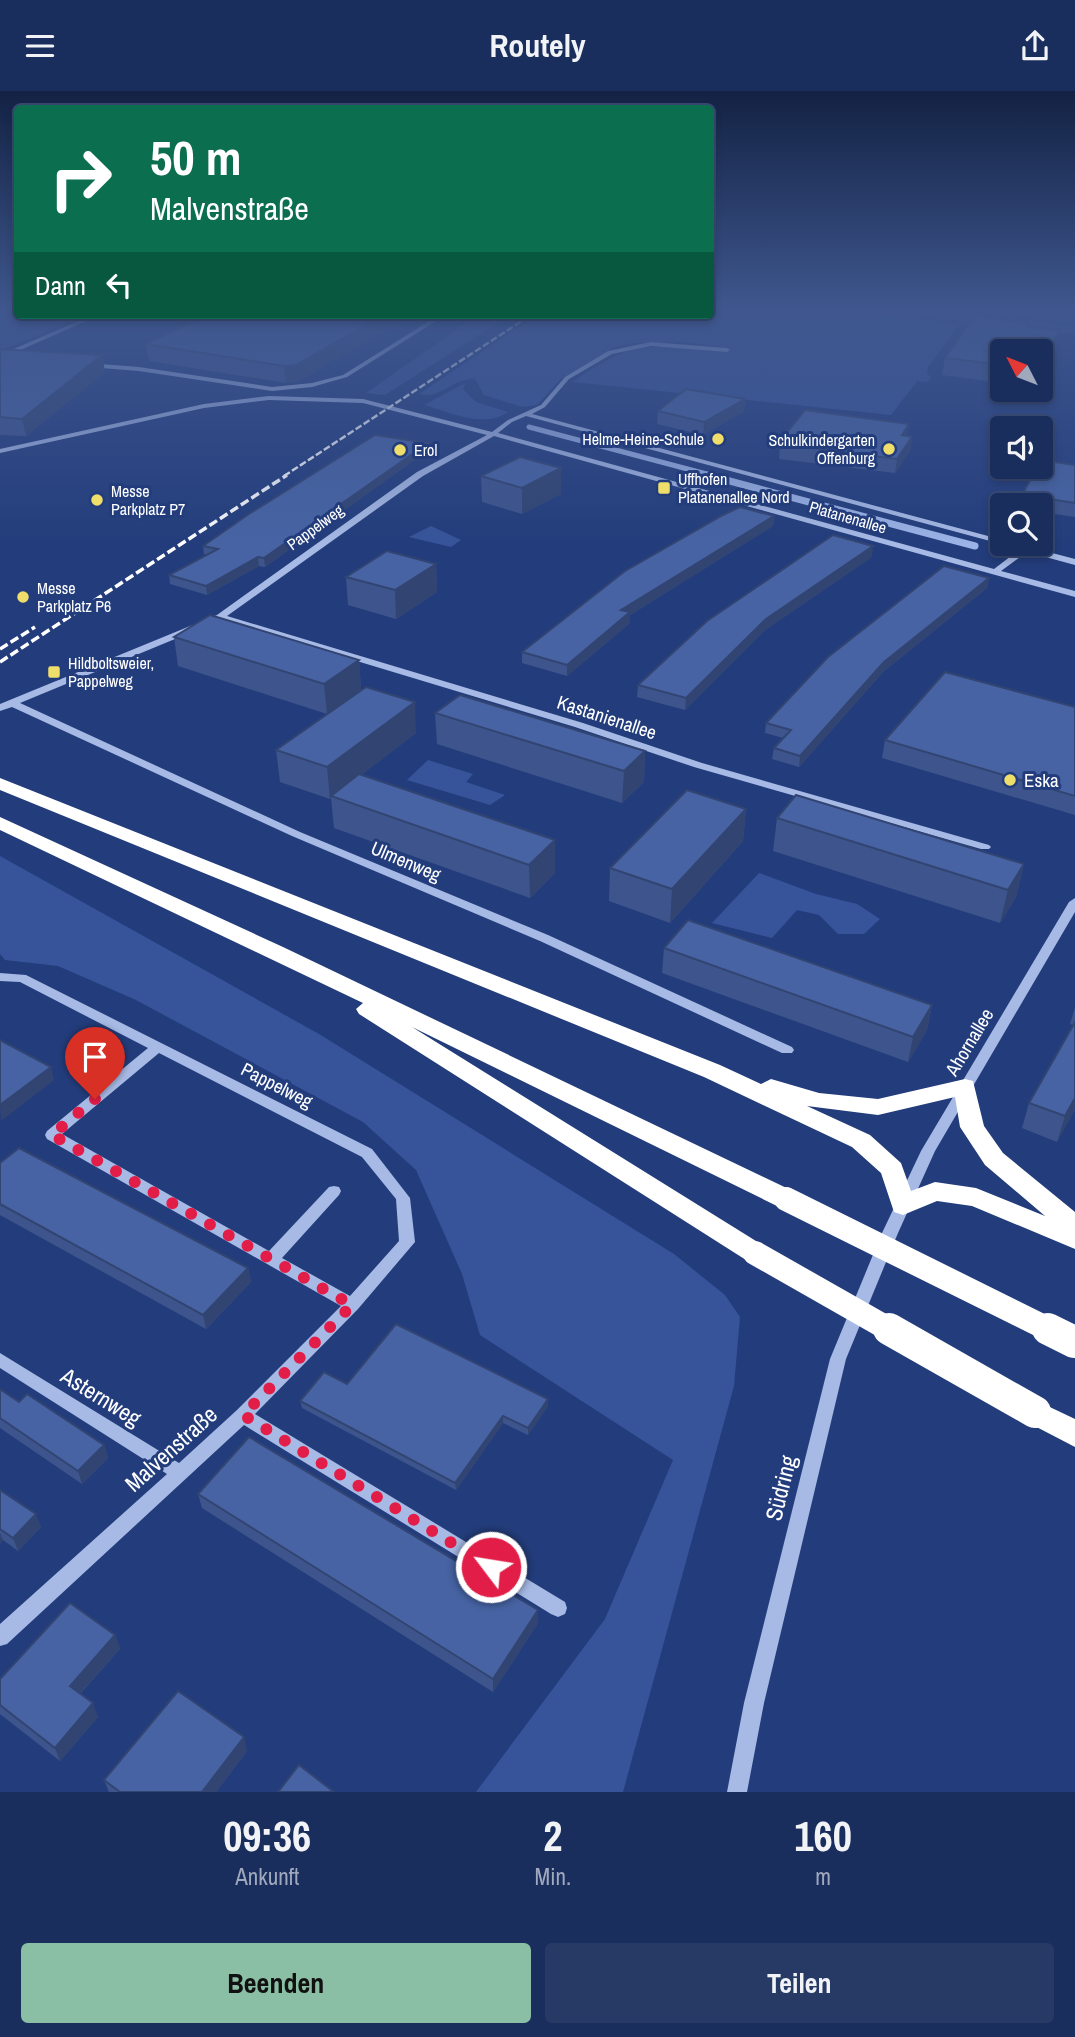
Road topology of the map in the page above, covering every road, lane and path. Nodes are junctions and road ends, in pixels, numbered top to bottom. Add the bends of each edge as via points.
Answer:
1 (255, 386) edge
2 (298, 386) edge
3 (560, 386) edge
4 (272, 389) junction
5 (269, 398) junction
6 (525, 414) junction
7 (492, 434) junction
8 (0, 450) edge
9 (990, 539) edge
10 (1016, 556) edge
11 (1052, 556) edge
12 (1075, 562) edge
13 (995, 572) junction
14 (1075, 594) edge
15 (220, 617) junction
16 (12, 703) junction
17 (0, 708) edge
18 (0, 783) edge
19 (0, 823) edge
20 (985, 847) dead end
21 (1075, 902) edge
22 (276, 952) junction
23 (0, 977) edge
24 (159, 1046) junction
25 (787, 1050) dead end
26 (712, 1071) junction
27 (965, 1087) junction
28 (334, 1191) dead end
29 (902, 1205) junction
30 (1075, 1226) edge
31 (1075, 1239) edge
32 (271, 1259) junction
33 (352, 1305) junction
34 (1074, 1342) edge
35 (0, 1360) edge
36 (243, 1415) junction
37 (1075, 1434) edge
38 (178, 1472) junction
39 (558, 1608) dead end
40 (0, 1637) edge
41 (737, 1792) edge

1 - 4 street
2 - 4 street
3 - 6 street via 548,401
4 - 5 street
5 - 7 street, Platanenallee via 363,401
5 - 8 street, Platanenallee via 204,406
6 - 7 street
6 - 9 street, Platanenallee
7 - 13 street, Platanenallee
7 - 15 street, Pappelweg via 420,474
10 - 13 street
11 - 12 street
13 - 14 street, Platanenallee
15 - 16 street, Pappelweg
15 - 20 street, Kastanienallee via 698,765
16 - 17 street, Pappelweg
16 - 25 street, Ulmenweg via 296,834 544,938
18 - 26 highway
19 - 22 highway
21 - 27 street, Ahornallee
22 - 34 highway, bridge
22 - 37 highway, bridge via 755,1253
23 - 24 street, Pappelweg via 22,978
24 - 32 street via 52,1135
24 - 33 street, Pappelweg via 367,1153 403,1198 407,1241
26 - 27 highway via 820,1101 878,1107
26 - 29 highway via 861,1141 892,1169
27 - 29 street, Ahornallee
27 - 30 highway via 972,1127 994,1159
28 - 32 street
29 - 31 highway via 935,1191 976,1197
29 - 41 street, Südring via 838,1359 754,1703
32 - 33 street
33 - 36 street, Malvenstraße
35 - 38 street, Asternweg
36 - 38 street, Malvenstraße
36 - 39 street
38 - 40 street, Malvenstraße

